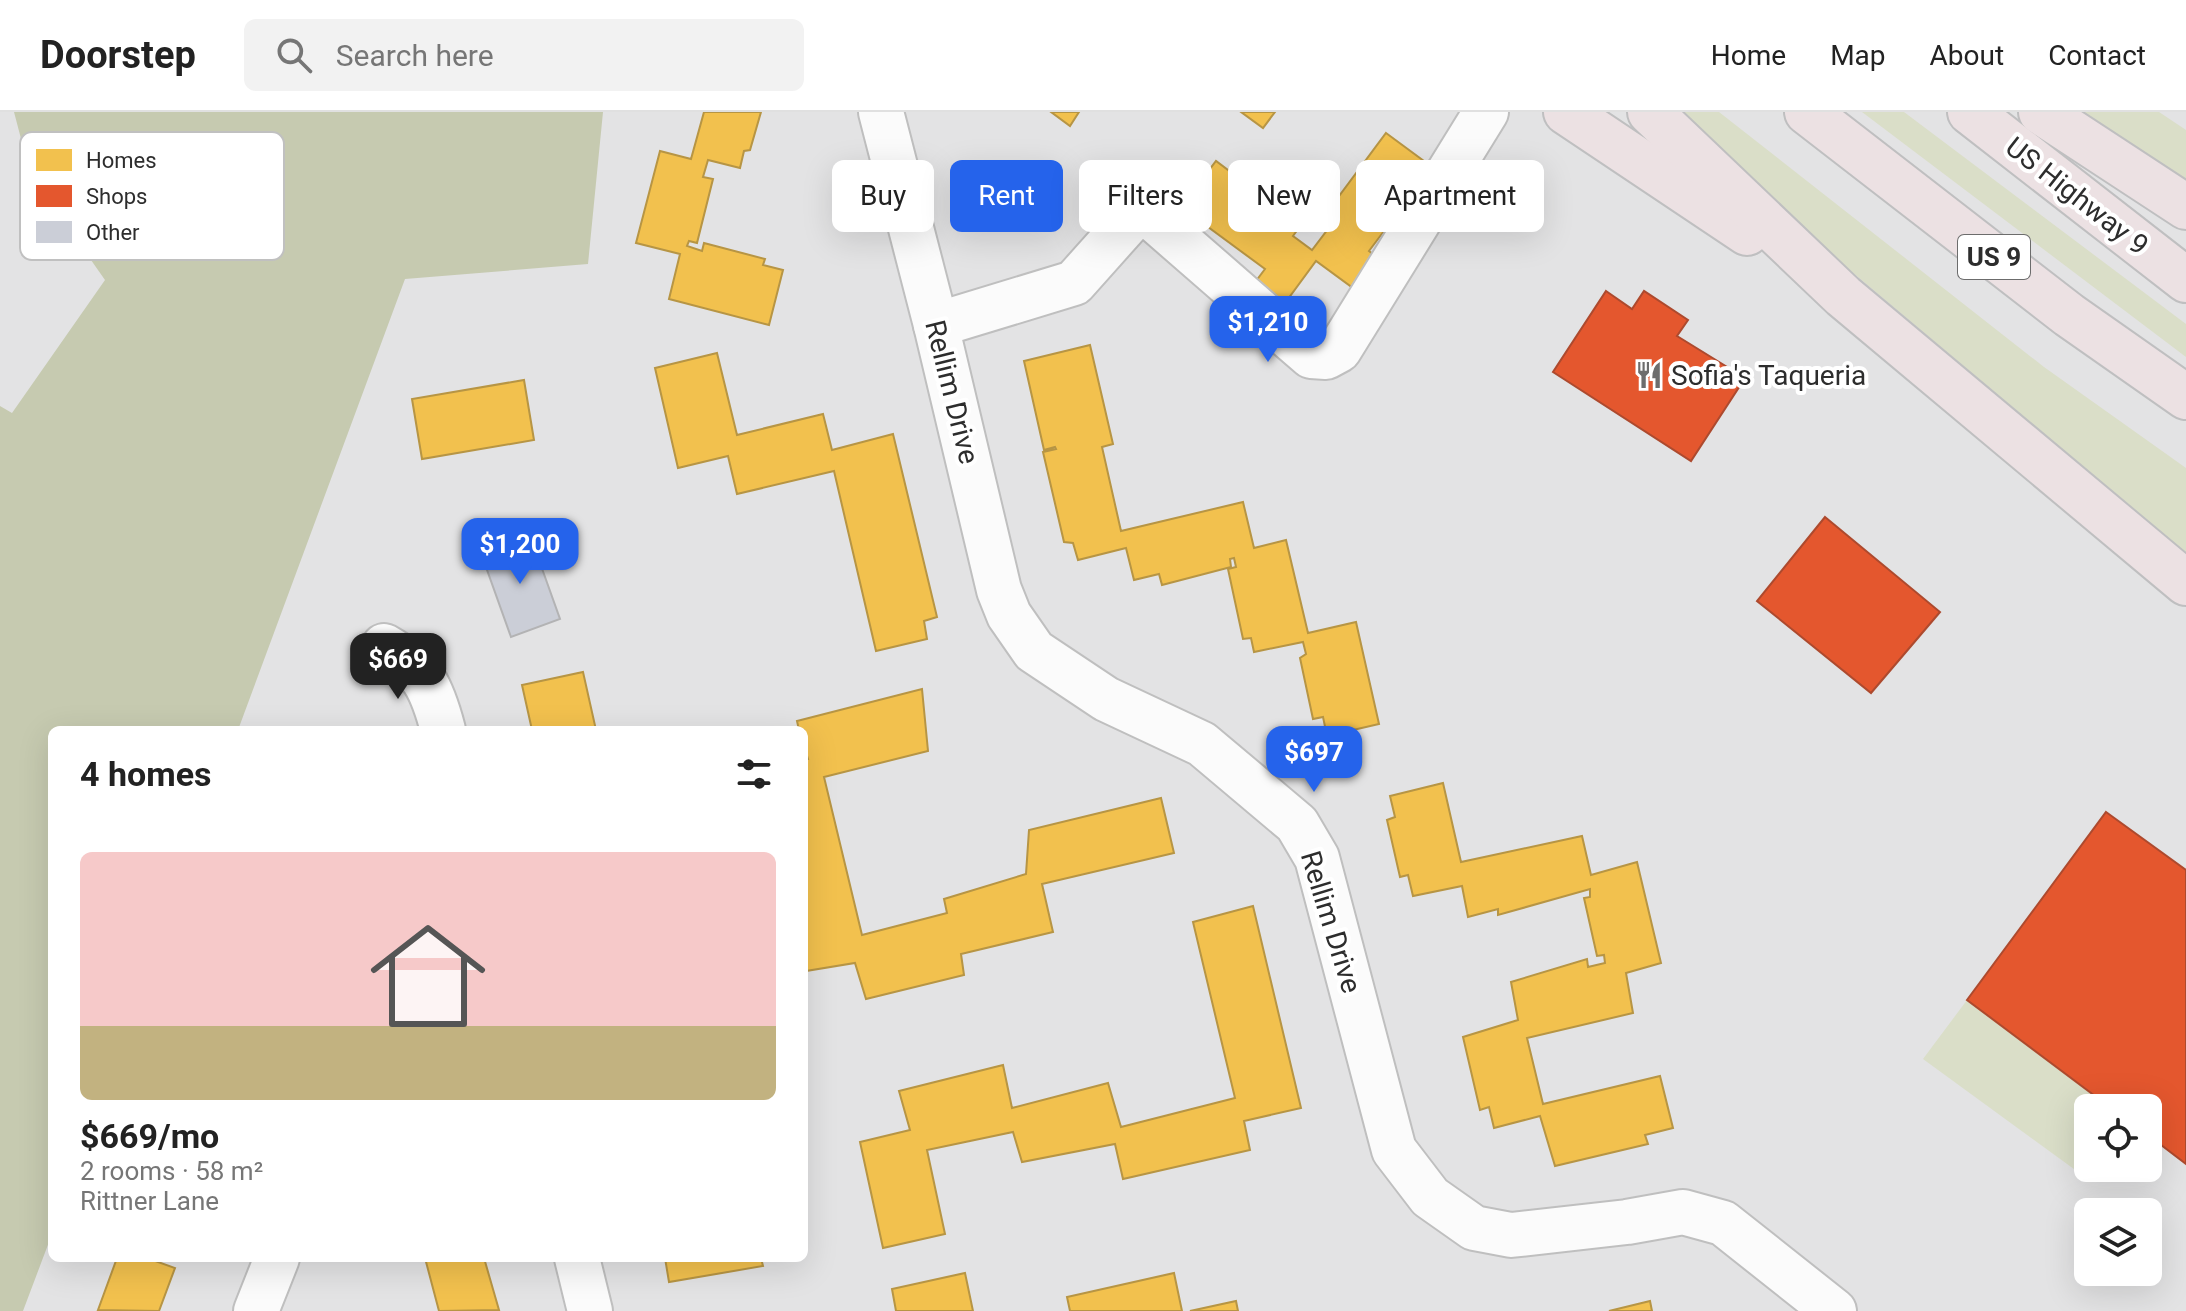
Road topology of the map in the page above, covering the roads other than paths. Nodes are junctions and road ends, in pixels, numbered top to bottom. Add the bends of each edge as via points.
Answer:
1 (881, 112) edge
2 (1486, 112) edge
3 (1566, 112) edge
4 (1650, 112) edge
5 (1807, 112) edge
6 (1970, 112) edge
7 (2041, 112) edge
8 (2186, 207) edge
9 (2186, 280) edge
10 (1843, 296) junction
11 (936, 325) junction
12 (2186, 397) edge
13 (2186, 583) edge
14 (384, 646) dead end
15 (442, 726) edge
16 (275, 1262) edge
17 (578, 1262) edge
18 (256, 1311) edge
19 (590, 1311) edge
20 (1834, 1311) edge

1 - 11 street, Rellim Drive
2 - 11 street via 1339,350 1326,357 1311,356 1141,208 1074,283
3 - 10 highway
4 - 10 highway
5 - 12 highway, US 9 via 2069,315
6 - 9 highway, US Highway 9
7 - 8 highway
10 - 13 highway
11 - 20 street, Rellim Drive via 1009,615 1034,651 1106,699 1202,744 1297,824 1317,858 1394,1150 1430,1197 1474,1228 1511,1235 1683,1212 1723,1223
14 - 15 street via 424,677
16 - 18 street
17 - 19 street

